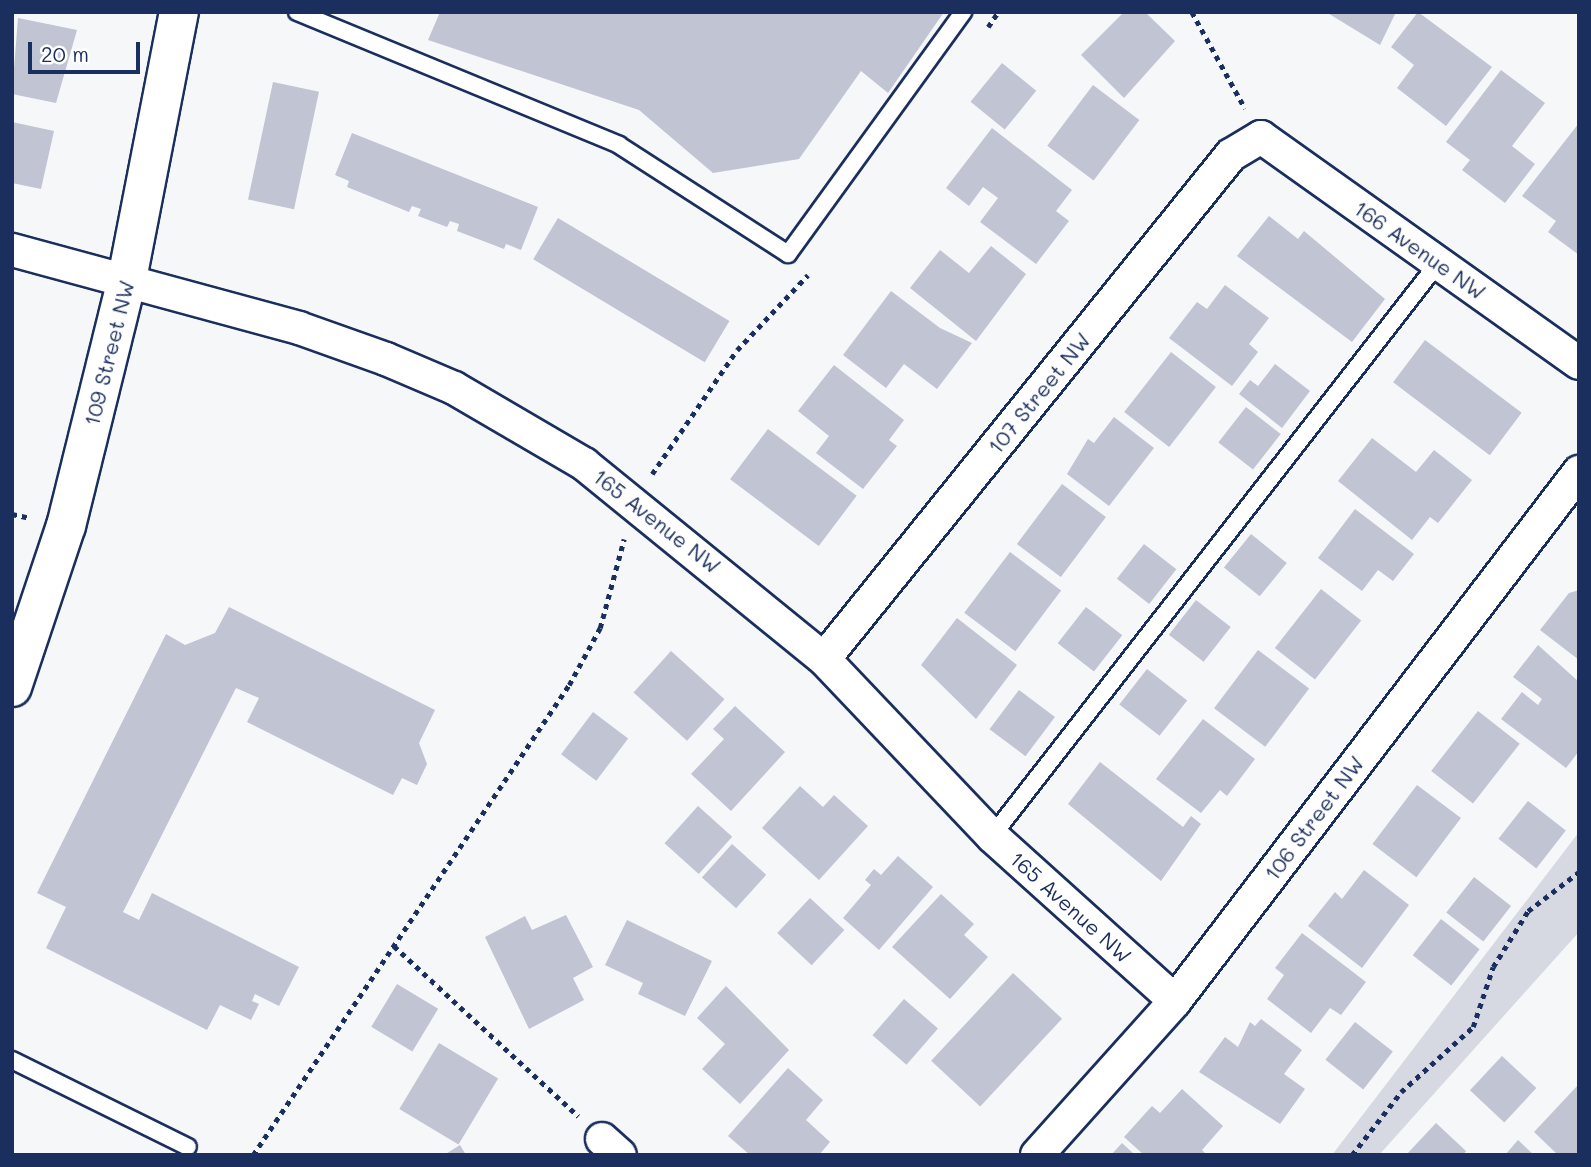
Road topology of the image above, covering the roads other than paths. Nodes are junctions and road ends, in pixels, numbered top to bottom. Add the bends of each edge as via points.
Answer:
1 (178, 12) edge
2 (297, 12) edge
3 (963, 12) edge
4 (1261, 137) joint
5 (12, 250) edge
6 (1438, 264) junction
7 (127, 279) junction
8 (1579, 363) edge
9 (1579, 471) edge
10 (824, 659) junction
11 (12, 687) edge
12 (992, 836) junction
13 (1175, 1001) junction
14 (12, 1060) edge
15 (188, 1147) dead end
16 (1037, 1155) edge

1 - 7 street, 109 Street NW
2 - 3 lane via 619,145 788,254
4 - 6 street, 166 Avenue NW
4 - 10 street, 107 Street NW via 1231,155
5 - 7 street, 165 Avenue NW
6 - 8 street, 166 Avenue NW
6 - 12 lane
7 - 10 street, 165 Avenue NW via 397,364 516,423 635,499
7 - 11 street, 109 Street NW via 66,526
9 - 13 street, 106 Street NW
10 - 12 street, 165 Avenue NW
12 - 13 street, 165 Avenue NW
13 - 16 street, 106 Street NW
14 - 15 lane

